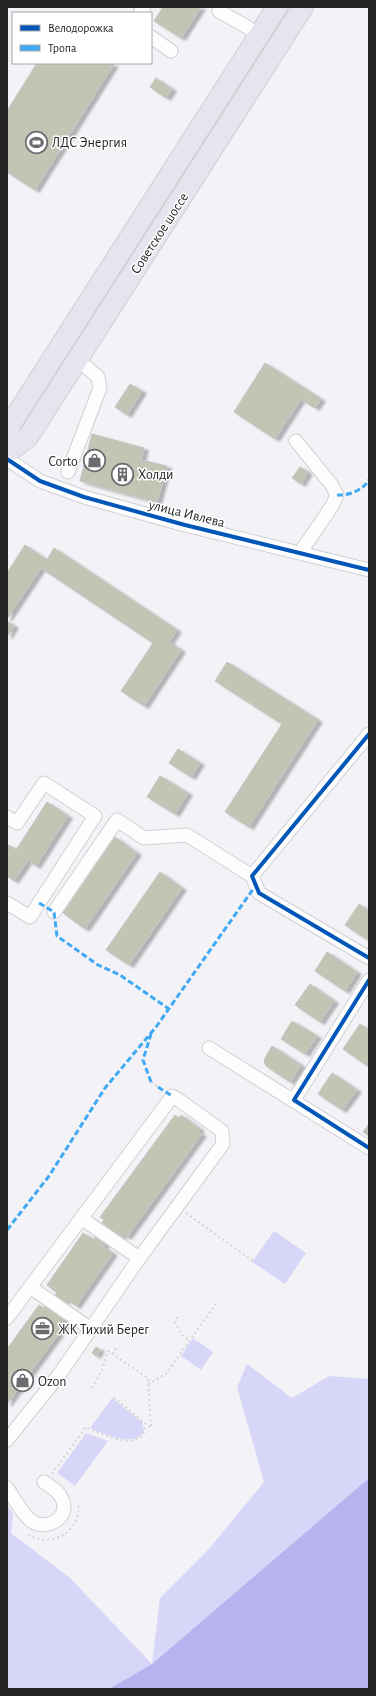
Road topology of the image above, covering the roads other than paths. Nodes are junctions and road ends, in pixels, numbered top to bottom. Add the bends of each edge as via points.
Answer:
1 (277, 7) edge
2 (303, 7) edge
3 (219, 11) dead end
4 (259, 34) junction
5 (152, 38) edge
6 (171, 51) dead end
7 (78, 360) junction
8 (7, 437) edge
9 (296, 440) dead end
10 (7, 453) edge
11 (7, 459) edge
12 (68, 472) dead end
13 (300, 553) junction
14 (369, 570) edge
15 (369, 734) edge
16 (7, 817) edge
17 (252, 876) junction
18 (7, 903) edge
19 (54, 912) dead end
20 (369, 958) edge
21 (369, 980) edge
22 (209, 1048) dead end
23 (294, 1100) junction
24 (369, 1148) edge
25 (81, 1218) junction
26 (139, 1258) junction
27 (30, 1287) junction
28 (7, 1318) edge
29 (90, 1329) junction
30 (7, 1440) edge
31 (44, 1482) dead end
32 (7, 1488) edge

1 - 4 highway, Советское шоссе
2 - 7 highway, Советское шоссе
3 - 4 street
4 - 8 highway, Советское шоссе via 10,424
5 - 6 street
7 - 10 highway, Советское шоссе via 28,437
7 - 12 street via 98,377 100,388
9 - 13 street via 332,484 337,495
11 - 13 street, улица Ивлева via 40,481 84,497 184,525
13 - 14 street, улица Ивлева
15 - 17 street
16 - 18 street via 17,823 44,784 95,816 30,917
17 - 19 street via 187,835 144,838 117,820
17 - 20 street via 259,893
21 - 23 street
22 - 23 street
23 - 24 street
25 - 26 street
25 - 26 street via 172,1096 220,1128 223,1144
25 - 27 street
26 - 29 street
27 - 28 street
27 - 29 street
29 - 30 street via 59,1375
31 - 32 street via 56,1490 64,1507 61,1516 47,1525 40,1525 27,1516

